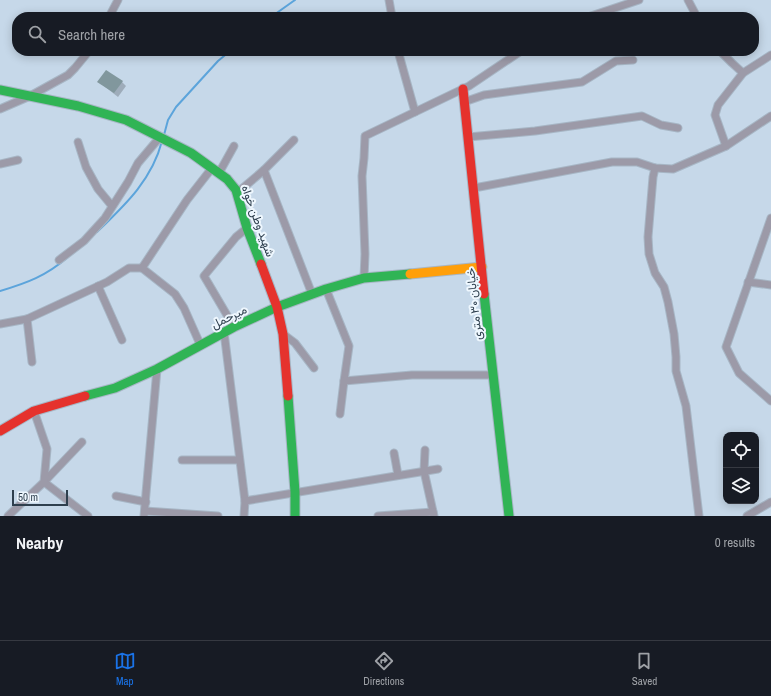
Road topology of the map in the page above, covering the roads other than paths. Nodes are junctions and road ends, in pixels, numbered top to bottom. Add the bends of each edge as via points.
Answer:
1 (118, 0) edge
2 (389, 0) edge
3 (637, 0) edge
4 (688, 0) edge
5 (112, 12) edge
6 (391, 12) edge
7 (602, 12) edge
8 (694, 12) edge
9 (771, 55) edge
10 (85, 56) edge
11 (399, 56) edge
12 (513, 56) edge
13 (725, 56) edge
14 (633, 60) dead end
15 (743, 73) junction
16 (463, 89) junction
17 (0, 90) edge
18 (30, 96) junction
19 (464, 102) junction
20 (0, 109) edge
21 (415, 112) junction
22 (771, 116) edge
23 (678, 128) dead end
24 (160, 138) junction
25 (468, 138) junction
26 (294, 140) dead end
27 (78, 142) dead end
28 (234, 146) dead end
29 (726, 146) junction
30 (18, 160) dead end
31 (0, 164) edge
32 (656, 168) junction
33 (215, 170) junction
34 (264, 170) junction
35 (474, 188) junction
36 (237, 193) junction
37 (112, 206) junction
38 (771, 218) edge
39 (246, 228) junction
40 (59, 260) dead end
41 (482, 267) junction
42 (142, 268) junction
43 (364, 278) junction
44 (748, 282) junction
45 (771, 285) edge
46 (98, 286) junction
47 (326, 290) junction
48 (312, 294) junction
49 (277, 307) junction
50 (27, 319) junction
51 (0, 324) edge
52 (234, 327) junction
53 (224, 332) junction
54 (283, 334) junction
55 (122, 340) dead end
56 (200, 344) junction
57 (32, 362) dead end
58 (314, 368) dead end
59 (157, 369) junction
60 (493, 375) junction
61 (344, 381) junction
62 (771, 401) edge
63 (34, 411) junction
64 (340, 414) dead end
65 (0, 431) edge
66 (82, 442) dead end
67 (425, 450) dead end
68 (394, 454) dead end
69 (182, 460) dead end
70 (239, 460) junction
71 (438, 469) dead end
72 (424, 471) junction
73 (398, 476) junction
74 (44, 482) junction
75 (295, 492) junction
76 (116, 496) dead end
77 (245, 501) junction
78 (146, 502) junction
79 (771, 502) edge
80 (145, 513) edge
81 (434, 514) edge
82 (193, 515) edge
83 (8, 516) edge
84 (88, 516) edge
85 (218, 516) edge
86 (244, 516) edge
87 (295, 516) edge
88 (378, 516) edge
89 (509, 516) edge
90 (700, 516) edge
91 (747, 516) edge

1 - 5 street
2 - 6 street
3 - 7 street
4 - 8 street
9 - 15 street
10 - 18 street via 68,75
11 - 21 street
12 - 16 street
13 - 15 street
14 - 19 street via 616,61 582,82 484,95
15 - 29 street via 718,105 716,115
16 - 19 street, خیابان ۳۰ متری
16 - 21 street
17 - 18 street, شهید وطن خواه
18 - 20 street
18 - 24 street, شهید وطن خواه via 126,120
19 - 25 street, خیابان ۳۰ متری
21 - 43 street via 365,136 362,176
22 - 29 street
23 - 25 street via 661,125 642,116
24 - 33 street, شهید وطن خواه via 192,153
24 - 37 street via 138,163
25 - 35 street, خیابان ۳۰ متری
26 - 34 street
27 - 37 street via 86,167 98,189
28 - 33 street
29 - 32 street via 673,169
30 - 31 street
32 - 35 street via 636,162 612,162
32 - 90 street via 648,237 649,254 668,302 676,372 686,406
33 - 36 street, شهید وطن خواه via 227,179
33 - 42 street via 187,200
34 - 36 street
34 - 48 street
35 - 41 street, خیابان ۳۰ متری
36 - 39 street, شهید وطن خواه
37 - 40 street via 105,218 84,241
38 - 44 street
39 - 49 street, شهید وطن خواه
39 - 52 street via 204,276
41 - 43 street, میرحمل
41 - 60 street, خیابان ۳۰ متری
42 - 46 street via 129,268
42 - 56 street via 175,294
43 - 47 street, میرحمل
44 - 45 street
44 - 62 street via 726,347 739,373
46 - 50 street
46 - 55 street
47 - 48 street, میرحمل
47 - 61 street via 349,346
48 - 49 street, میرحمل
49 - 52 street, میرحمل
49 - 54 street, شهید وطن خواه
50 - 51 street
50 - 57 street
52 - 53 street, میرحمل
53 - 56 street, میرحمل
53 - 70 street
54 - 58 street via 295,343
54 - 75 street, شهید وطن خواه
56 - 59 street, میرحمل
59 - 63 street, میرحمل via 115,388
59 - 78 street
60 - 61 street via 412,375
60 - 89 street, خیابان ۳۰ متری
61 - 64 street
63 - 65 street, میرحمل
63 - 74 street via 47,449
66 - 74 street
67 - 72 street
68 - 73 street
69 - 70 street
70 - 77 street
71 - 72 street
72 - 73 street
72 - 81 street
73 - 75 street
74 - 83 street
74 - 84 street
75 - 77 street
75 - 87 street, شهید وطن خواه
76 - 78 street
77 - 86 street
78 - 80 street
79 - 91 street
80 - 82 street
81 - 88 street
82 - 85 street

